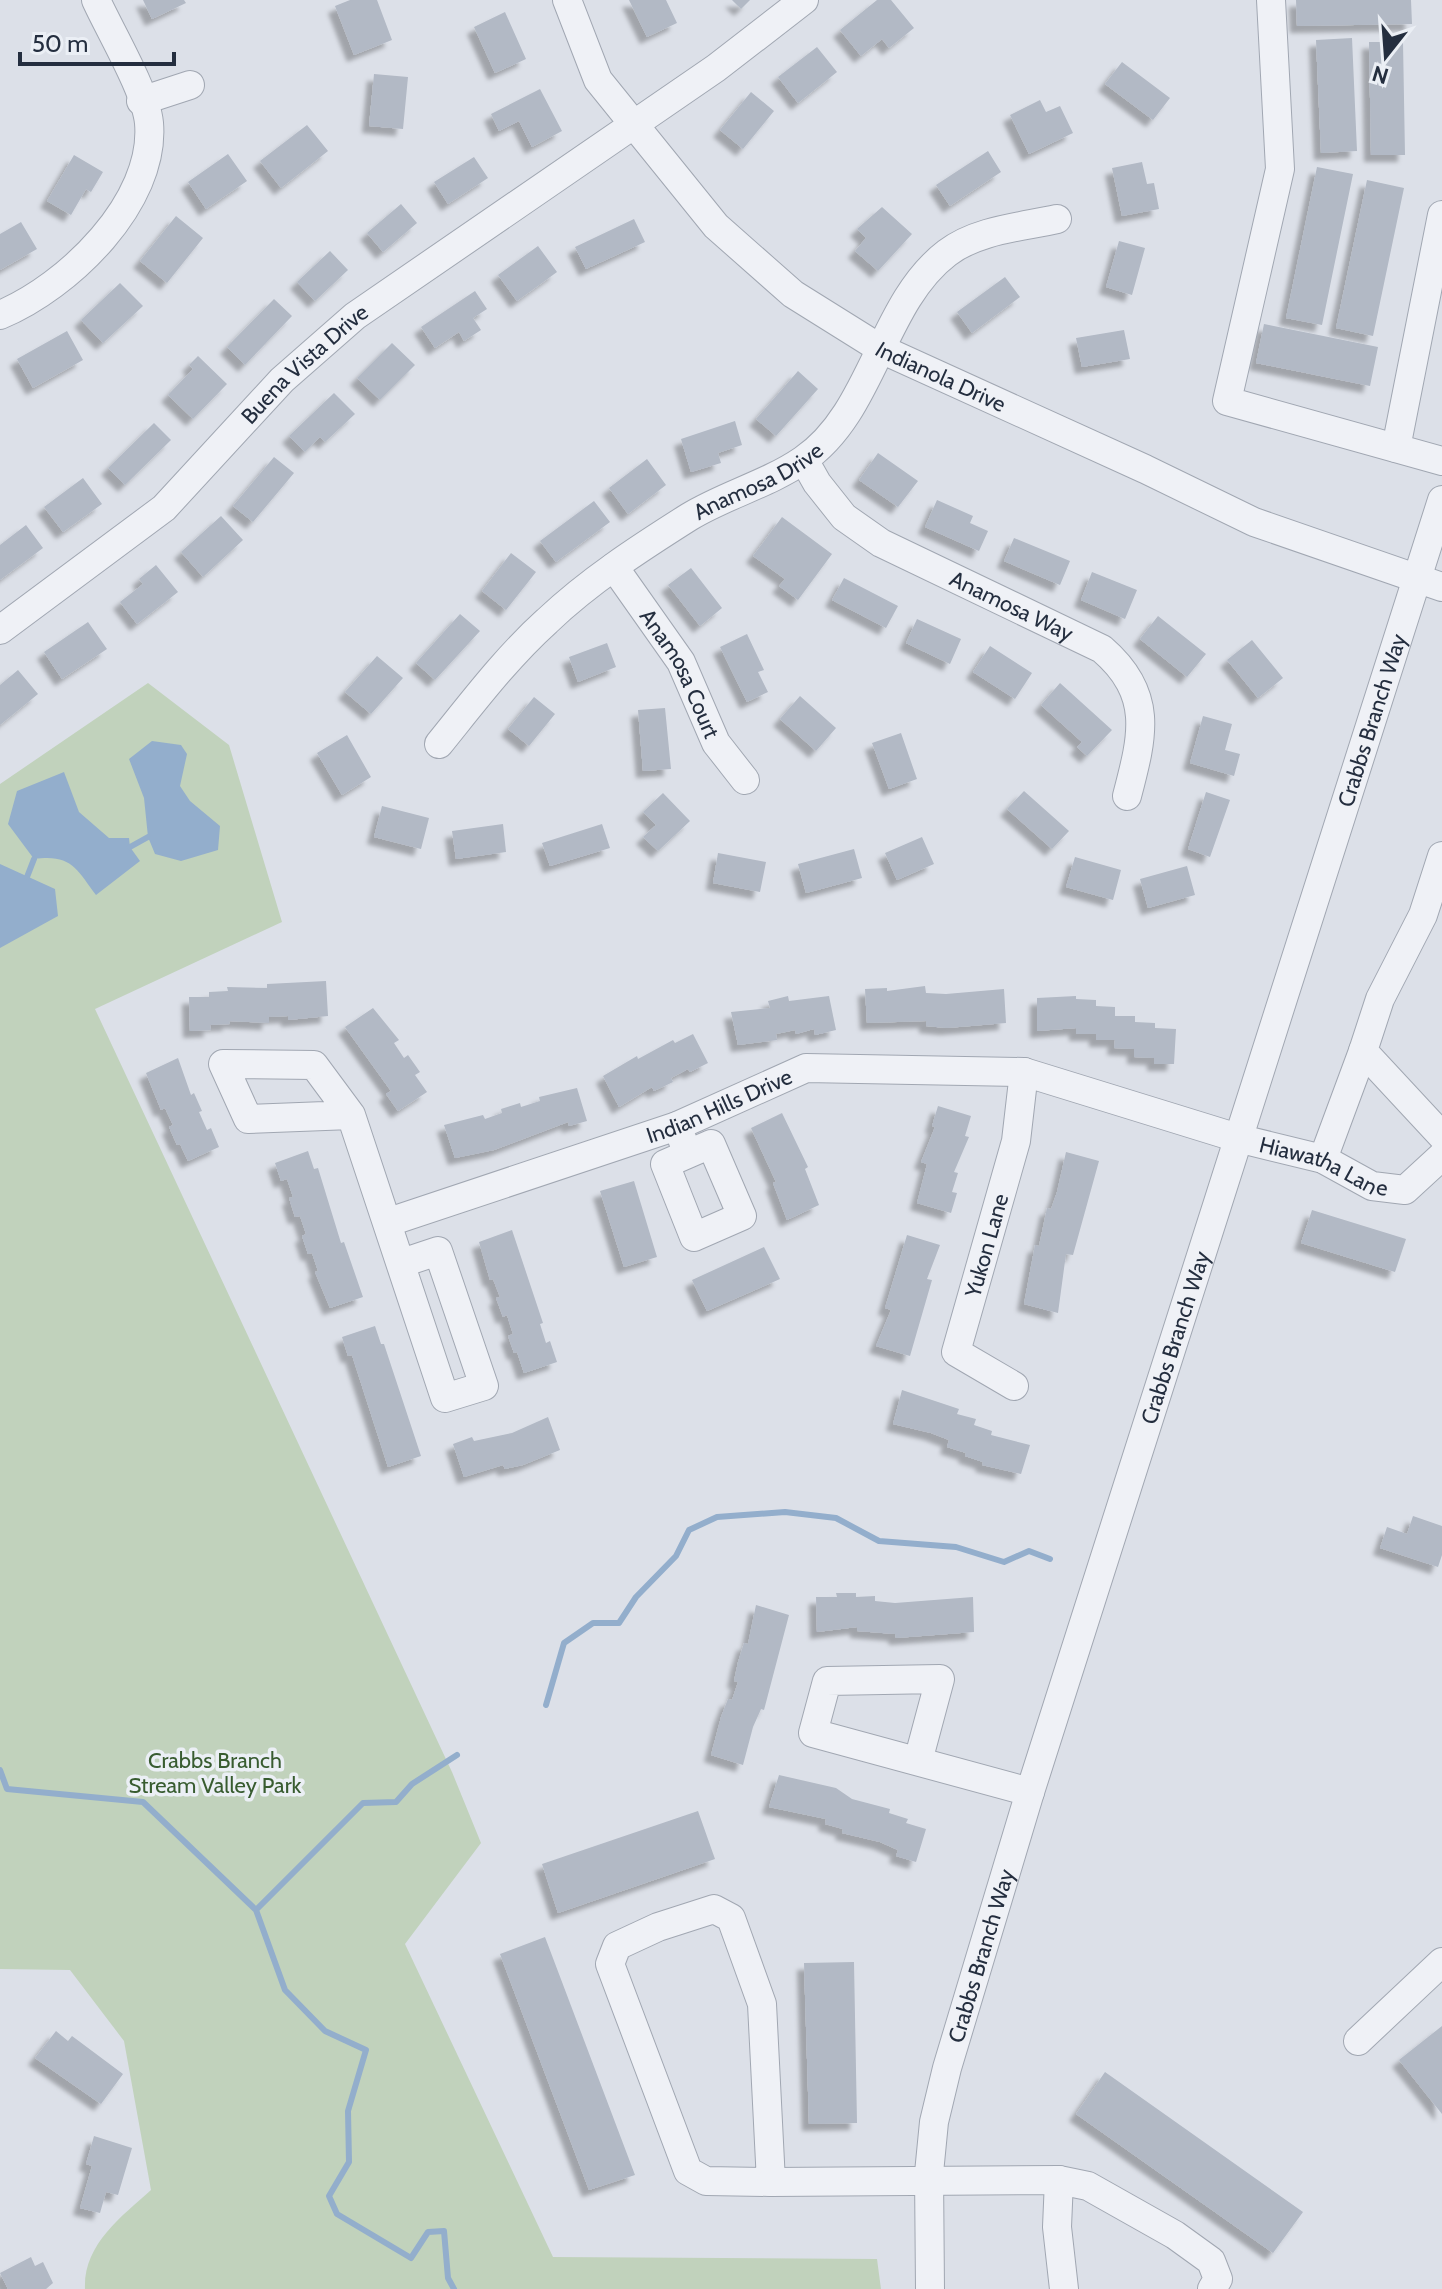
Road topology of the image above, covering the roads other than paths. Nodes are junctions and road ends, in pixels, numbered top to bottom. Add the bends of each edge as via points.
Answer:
1 (96, 0) edge
2 (567, 0) edge
3 (804, 0) edge
4 (1271, 0) edge
5 (190, 85) dead end
6 (141, 101) junction
7 (632, 125) junction
8 (1442, 215) edge
9 (1057, 219) dead end
10 (0, 315) edge
11 (881, 349) junction
12 (1396, 448) junction
13 (804, 460) junction
14 (1442, 461) edge
15 (1442, 500) edge
16 (614, 567) junction
17 (1430, 583) edge
18 (0, 630) edge
19 (439, 744) dead end
20 (745, 780) dead end
21 (1127, 796) dead end
22 (1440, 868) edge
23 (1363, 1051) junction
24 (1024, 1072) junction
25 (351, 1115) dead end
26 (677, 1126) junction
27 (1442, 1136) edge
28 (1241, 1139) junction
29 (688, 1154) dead end
30 (1442, 1156) edge
31 (1323, 1159) junction
32 (389, 1222) junction
33 (402, 1263) junction
34 (1014, 1386) dead end
35 (918, 1761) junction
36 (1030, 1792) junction
37 (1442, 1962) edge
38 (1358, 2041) dead end
39 (929, 2179) junction
40 (1059, 2180) junction
41 (771, 2182) junction
42 (930, 2289) edge
43 (1064, 2289) edge
44 (1212, 2289) edge

1 - 6 street
2 - 7 street, Indianola Drive via 598,80
3 - 7 street, Buena Vista Drive
4 - 12 street via 1280,169 1227,401
5 - 6 street
6 - 10 street via 149,121 147,154 133,192 105,238 65,275
7 - 11 street, Indianola Drive via 716,226 793,294
7 - 18 street, Buena Vista Drive via 355,316 282,380 164,508
8 - 12 street
9 - 11 street, Anamosa Drive via 979,236 949,252 925,273
11 - 13 street, Anamosa Drive via 845,416
11 - 17 street, Indianola Drive via 1254,522
12 - 14 street
13 - 16 street, Anamosa Drive via 692,515
13 - 21 street, Anamosa Way via 844,517 881,543 1102,649 1124,668 1135,686 1139,709 1138,754
15 - 17 street, Crabbs Branch Way
16 - 19 street, Anamosa Drive via 547,620
16 - 20 street, Anamosa Court via 681,662 716,743
17 - 28 street, Crabbs Branch Way
22 - 23 street via 1423,915 1380,999
23 - 27 street
23 - 31 street
24 - 26 street, Indian Hills Drive via 806,1068
24 - 28 street, Indian Hills Drive
24 - 34 street, Yukon Lane via 1016,1141 956,1352
25 - 32 street
26 - 29 street
26 - 32 street, Indian Hills Drive
28 - 31 street, Hiawatha Lane
28 - 36 street, Crabbs Branch Way
30 - 31 street, Hiawatha Lane via 1405,1190 1372,1186
32 - 33 street
33 - 33 street via 445,1398 484,1386 438,1251
35 - 35 street via 813,1733 827,1681 940,1679
35 - 36 street
36 - 39 street, Crabbs Branch Way via 947,2068 934,2122
37 - 38 street
39 - 40 street
39 - 41 street
39 - 42 street, Crabbs Branch Way
40 - 43 street via 1057,2227
40 - 44 street via 1088,2186 1199,2252 1211,2261 1218,2279
41 - 41 street via 706,2181 688,2171 610,1964 617,1946 714,1909 731,1918 762,2004

